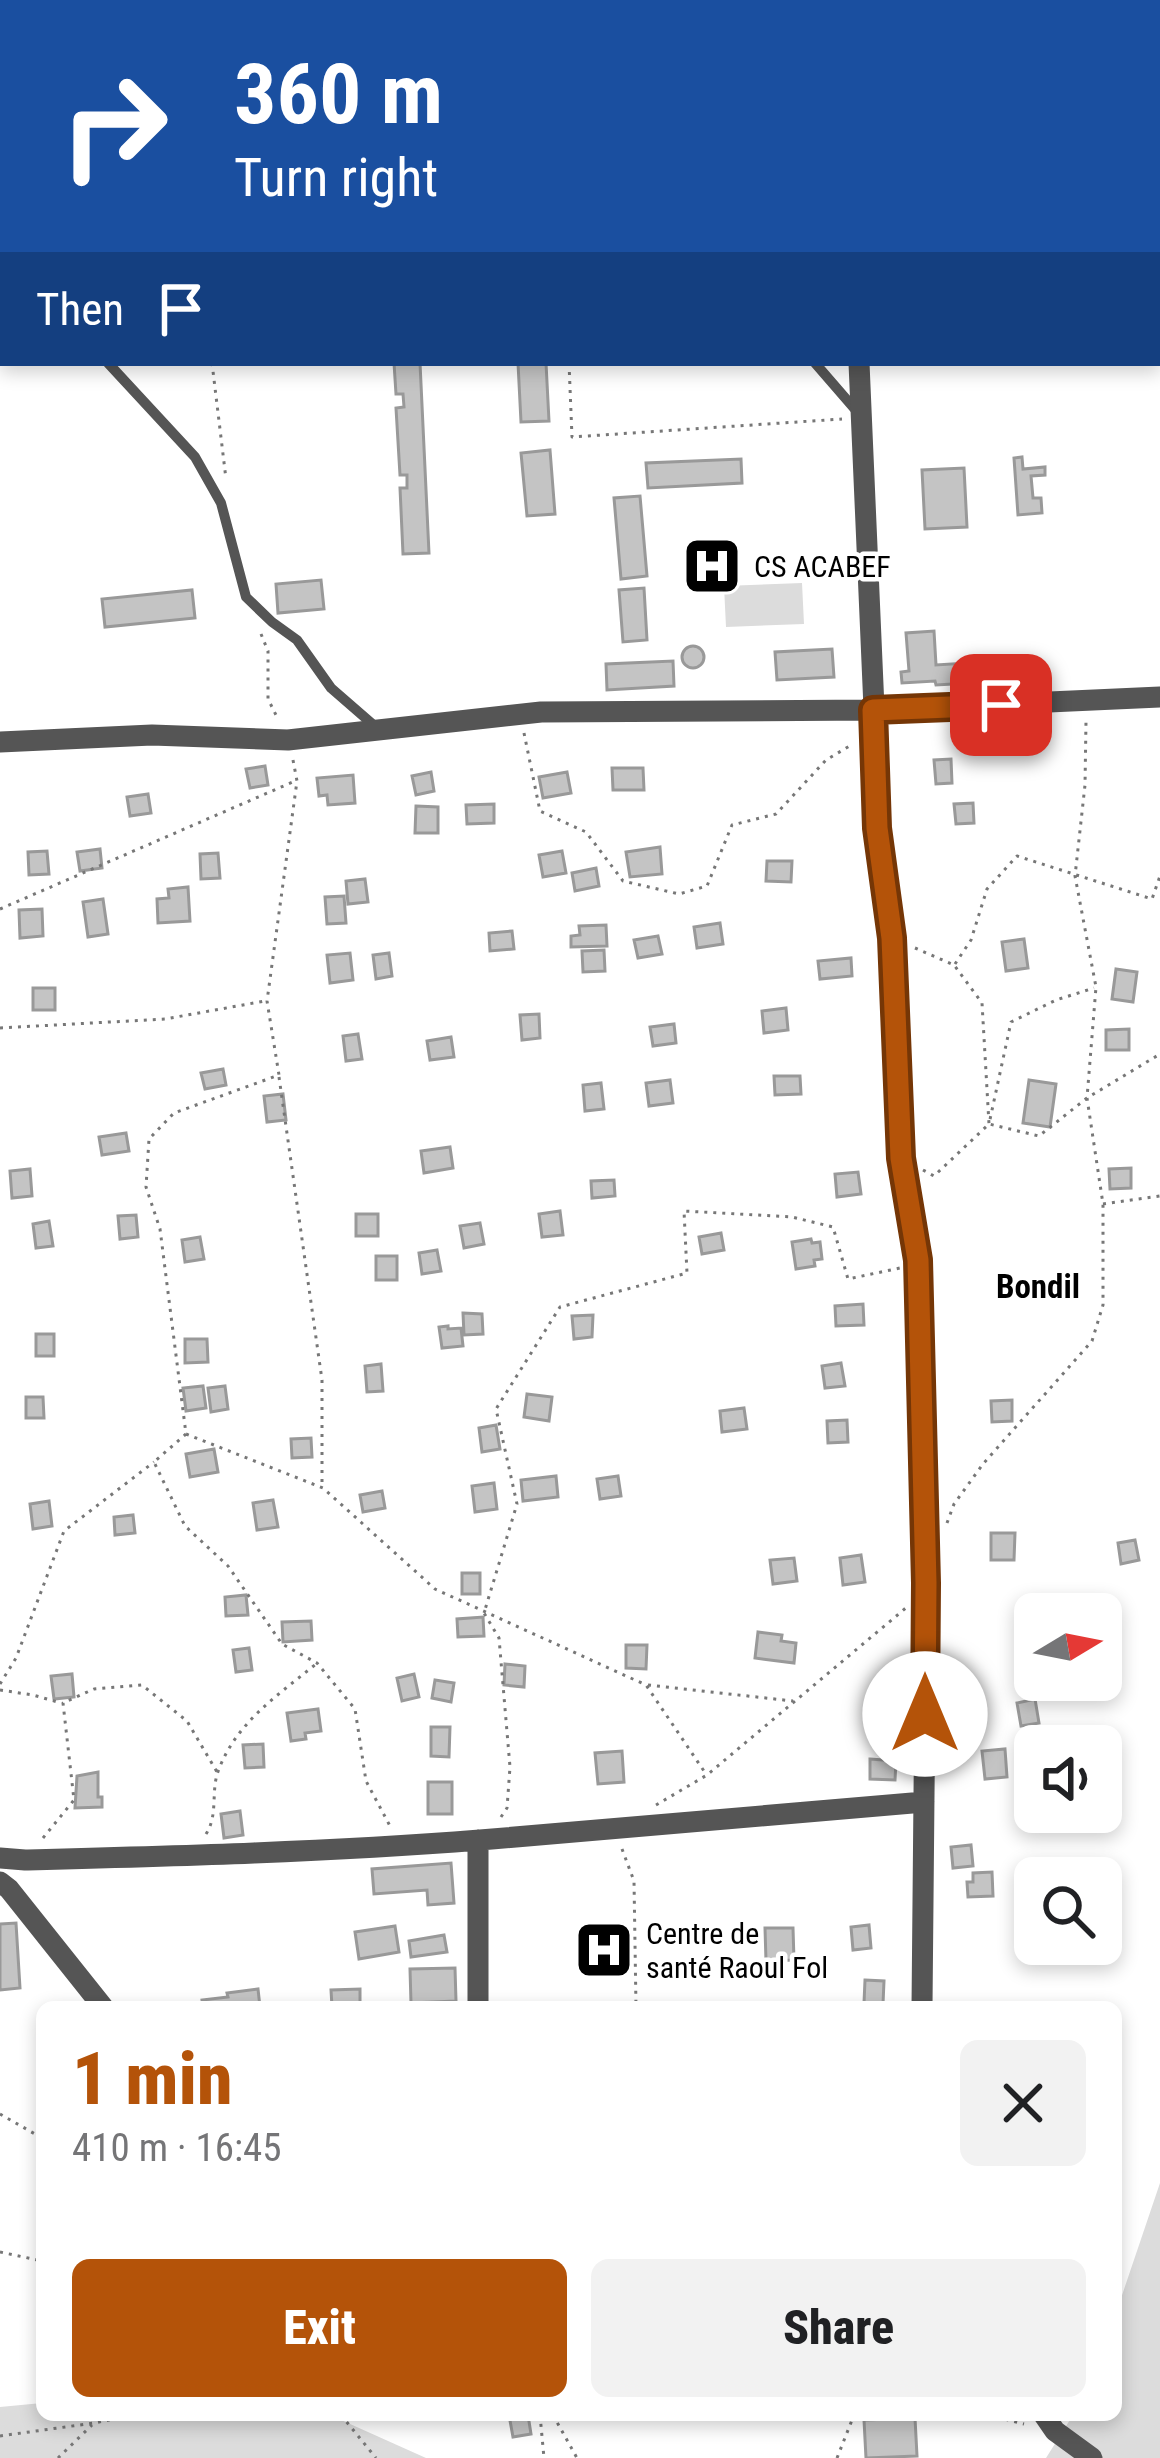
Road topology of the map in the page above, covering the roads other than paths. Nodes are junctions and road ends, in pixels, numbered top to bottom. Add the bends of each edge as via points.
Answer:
1 (111, 366) edge
2 (818, 366) edge
3 (859, 366) edge
4 (862, 417) junction
5 (1160, 698) edge
6 (874, 721) junction
7 (381, 731) junction
8 (0, 742) edge
9 (924, 1802) junction
10 (482, 1840) junction
11 (0, 1858) edge
12 (0, 1882) edge
13 (99, 2001) edge
14 (478, 2001) edge
15 (922, 2001) edge
16 (1049, 2423) edge
17 (1092, 2458) edge

1 - 7 lane via 194,457 221,503 246,597
2 - 4 lane
3 - 4 street
4 - 6 street
5 - 6 street
6 - 7 street via 520,713
6 - 9 street via 901,1158 918,1260
7 - 8 street via 288,740
9 - 10 street
9 - 15 street
10 - 11 street
10 - 14 street
12 - 13 street
16 - 17 street

